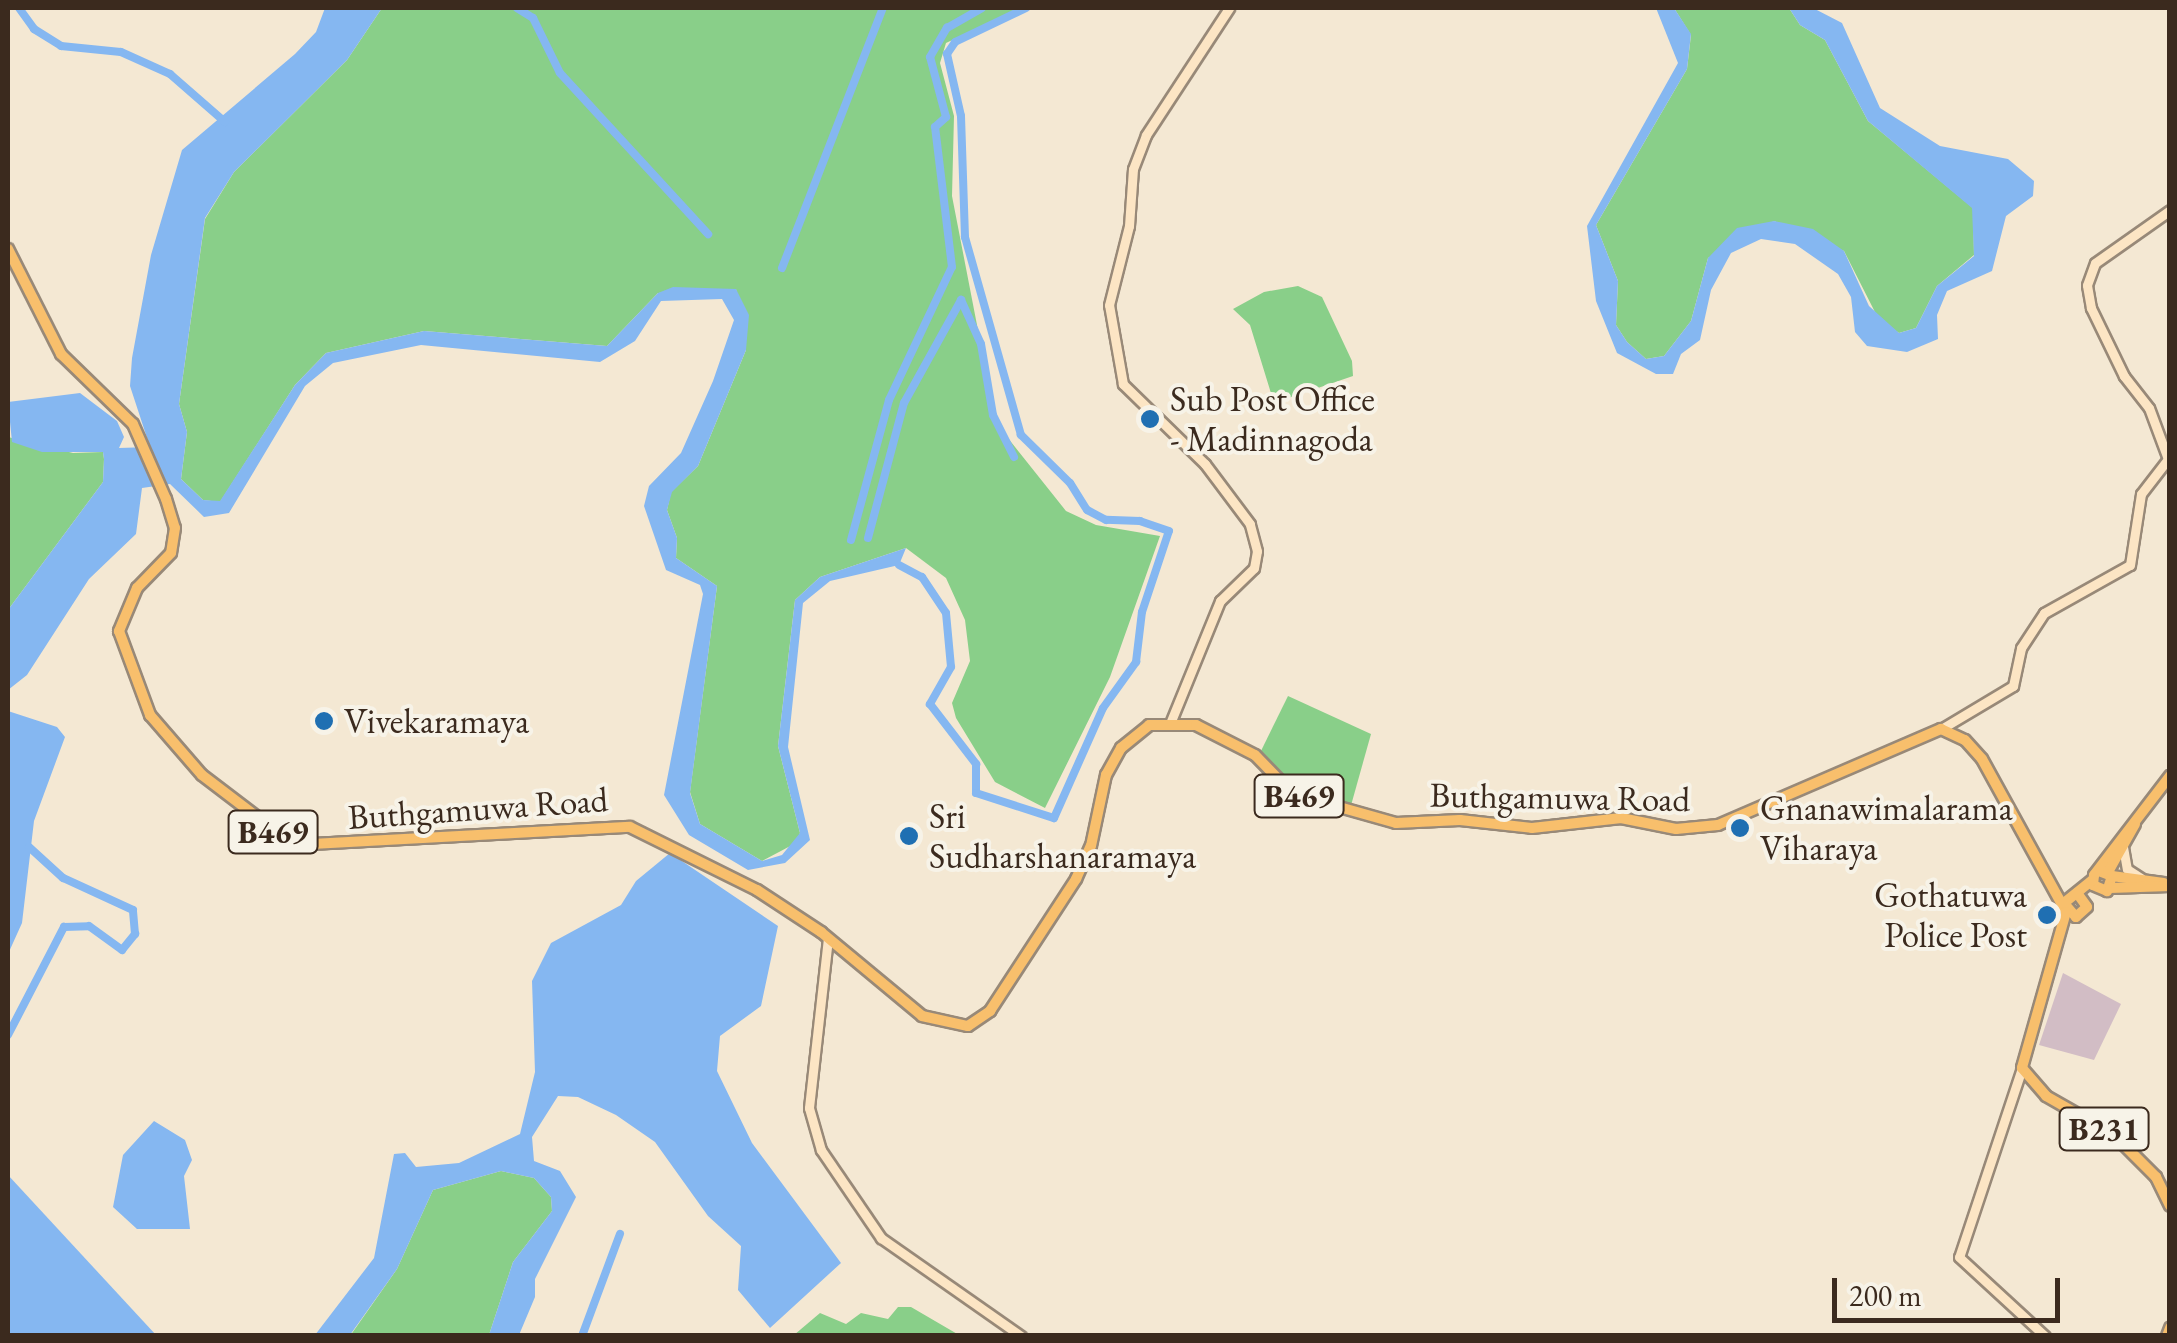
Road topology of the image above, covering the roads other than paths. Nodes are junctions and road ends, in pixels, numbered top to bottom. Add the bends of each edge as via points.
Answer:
1 (1229, 8) edge
2 (2170, 210) edge
3 (8, 249) edge
4 (1171, 721) junction
5 (1941, 729) junction
6 (2170, 776) edge
7 (2141, 809) junction
8 (2122, 847) junction
9 (2140, 878) junction
10 (2049, 880) junction
11 (2104, 880) junction
12 (2075, 894) junction
13 (2066, 911) junction
14 (2084, 911) junction
15 (2062, 936) junction
16 (828, 938) junction
17 (846, 953) junction
18 (829, 962) junction
19 (2022, 1068) junction
20 (2170, 1206) edge
21 (2170, 1328) edge
22 (1021, 1336) edge
23 (2044, 1336) edge
24 (2167, 1336) edge

1 - 4 street via 1146,135 1133,169 1129,226 1109,305 1123,384 1205,464 1250,524 1257,550 1254,568 1220,601
2 - 5 street via 2095,262 2088,285 2090,308 2124,376 2149,408 2168,459 2140,494 2130,564 2044,613 2021,648 2013,686
3 - 16 main road, Buthgamuwa Road / B469 via 52,341 133,424 175,528 171,553 126,606 119,631 125,659 155,724 253,819 294,845 618,825 675,848
4 - 5 main road, Buthgamuwa Road / B469 via 1226,736 1293,794 1322,804 1396,823 1460,820 1532,828 1611,818 1676,828 1718,824
4 - 17 main road, Buthgamuwa Road / B469 via 1148,726 1120,748 1106,775 1092,846 990,1012 968,1026 922,1016
5 - 10 main road via 1965,740 1982,759
6 - 7 main road, B231
7 - 8 main road, B231
7 - 11 main road, B231
8 - 9 street via 2127,869
8 - 11 main road, B231
9 - 11 main road
9 - 11 main road via 2170,886
10 - 12 main road
10 - 13 main road
11 - 12 main road, B231
11 - 14 main road, B231
12 - 13 main road
12 - 14 main road
13 - 14 main road
13 - 15 main road, B231
14 - 15 main road, B231
15 - 19 main road, B231
16 - 17 main road, Buthgamuwa Road / B469
16 - 18 street
17 - 18 street
18 - 22 street via 809,1108 821,1150 881,1238
19 - 20 main road, B231 via 2046,1096 2127,1147 2156,1177
19 - 23 street via 1959,1257
21 - 24 main road

